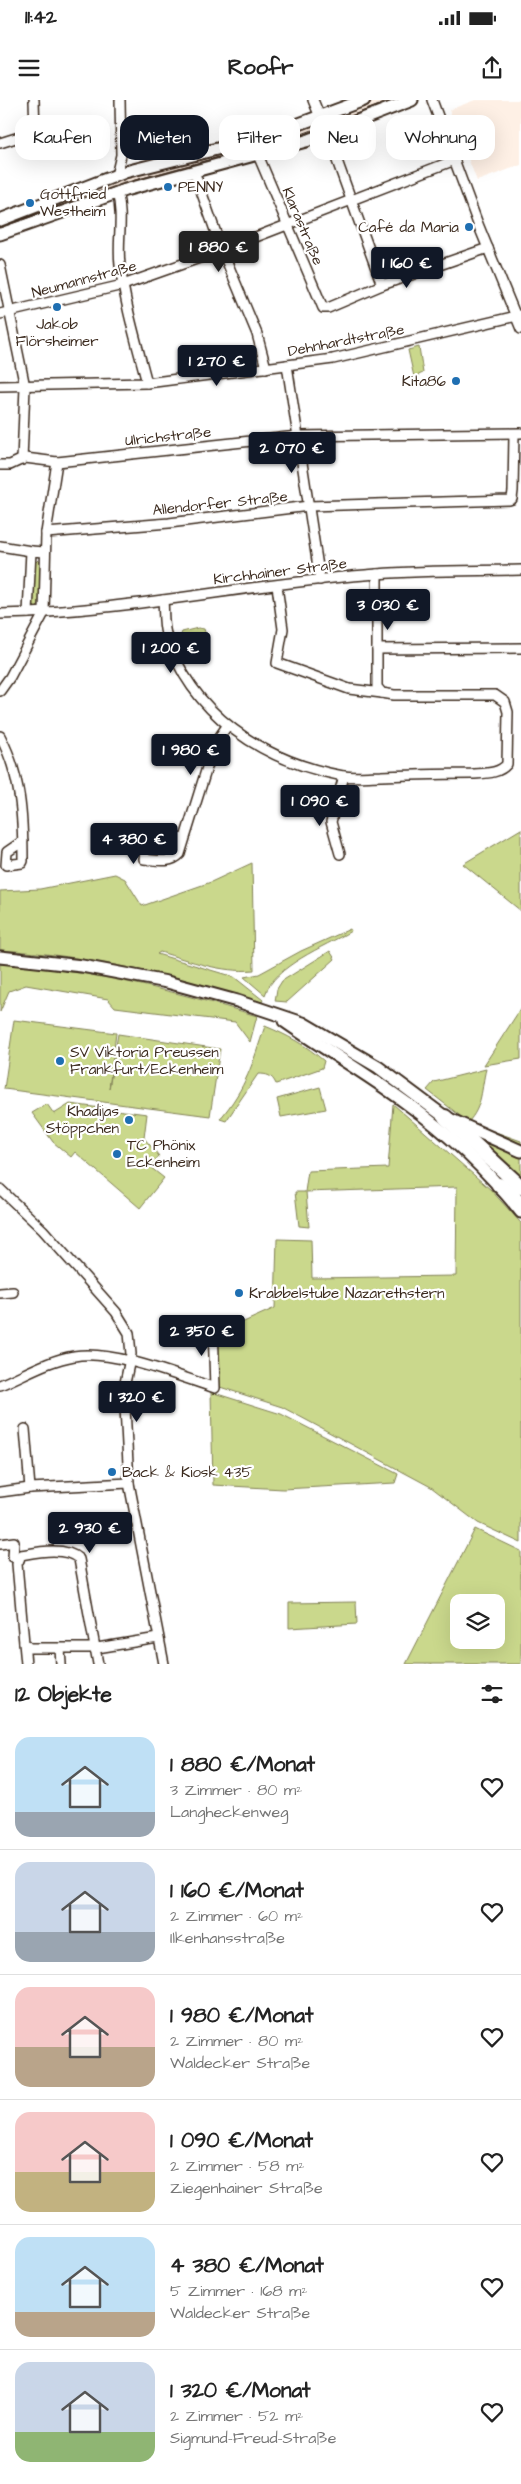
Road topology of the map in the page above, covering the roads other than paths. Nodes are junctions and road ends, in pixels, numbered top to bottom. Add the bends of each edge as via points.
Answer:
1 (34, 100) edge
2 (120, 100) edge
3 (313, 100) edge
4 (364, 100) edge
5 (412, 100) edge
6 (432, 100) edge
7 (120, 115) edge
8 (319, 115) edge
9 (325, 115) edge
10 (374, 115) edge
11 (438, 115) edge
12 (310, 120) edge
13 (0, 143) edge
14 (120, 159) edge
15 (124, 160) edge
16 (234, 160) edge
17 (261, 160) edge
18 (336, 160) edge
19 (455, 160) joint
20 (136, 169) junction
21 (194, 170) junction
22 (116, 176) junction
23 (117, 192) junction
24 (350, 199) junction
25 (0, 220) edge
26 (288, 223) junction
27 (0, 234) edge
28 (488, 248) junction
29 (222, 250) junction
30 (0, 265) edge
31 (122, 285) junction
32 (382, 286) junction
33 (10, 313) junction
34 (0, 314) edge
35 (518, 315) edge
36 (521, 329) edge
37 (287, 365) junction
38 (266, 368) junction
39 (147, 383) junction
40 (0, 386) edge
41 (25, 387) junction
42 (517, 433) edge
43 (298, 436) junction
44 (22, 460) junction
45 (56, 462) junction
46 (0, 464) edge
47 (309, 506) junction
48 (46, 533) junction
49 (0, 546) edge
50 (31, 551) junction
51 (45, 552) junction
52 (521, 570) edge
53 (377, 574) junction
54 (320, 580) junction
55 (277, 586) junction
56 (163, 600) junction
57 (44, 613) junction
58 (0, 614) edge
59 (28, 614) junction
60 (521, 648) edge
61 (377, 649) junction
62 (379, 690) junction
63 (0, 691) edge
64 (227, 726) junction
65 (0, 736) edge
66 (344, 776) junction
67 (184, 839) dead end
68 (23, 841) dead end
69 (340, 854) dead end
70 (1, 957) edge
71 (276, 1014) junction
72 (445, 1117) junction
73 (521, 1151) edge
74 (499, 1185) junction
75 (521, 1187) edge
76 (0, 1189) edge
77 (521, 1204) edge
78 (521, 1212) edge
79 (13, 1292) dead end
80 (0, 1293) edge
81 (213, 1325) dead end
82 (130, 1361) junction
83 (0, 1385) edge
84 (25, 1429) dead end
85 (129, 1483) junction
86 (30, 1488) junction
87 (0, 1492) edge
88 (0, 1544) edge
89 (19, 1560) junction
90 (158, 1638) junction
91 (24, 1643) junction
92 (97, 1648) junction
93 (60, 1649) junction
94 (26, 1664) edge
95 (61, 1664) edge
96 (98, 1664) edge
97 (164, 1664) edge

1 - 13 street via 35,132
2 - 7 street
3 - 8 street
4 - 9 main road
5 - 10 main road
6 - 11 street
12 - 20 main road via 237,144
14 - 22 street
15 - 20 street
16 - 21 main road
17 - 26 street, Klarastraße
18 - 24 street
19 - 24 street, Neumannstraße
19 - 28 street
20 - 22 main road
21 - 23 main road
21 - 29 street
22 - 25 main road
23 - 27 main road
23 - 31 street via 121,210 119,257
24 - 26 street, Neumannstraße
24 - 32 street
26 - 29 street, Neumannstraße
26 - 32 street, Klarastraße via 323,308
28 - 32 street
28 - 35 street
29 - 31 street, Neumannstraße
29 - 38 street via 257,334
30 - 33 street
31 - 33 street, Neumannstraße
31 - 39 street
33 - 34 street, Neumannstraße
33 - 41 street
35 - 36 street
35 - 37 street, Dehnhardtstraße via 333,359
37 - 38 street, Dehnhardtstraße
37 - 43 street
38 - 39 street, Dehnhardtstraße
39 - 41 street, Dehnhardtstraße
40 - 41 street, Dehnhardtstraße
41 - 44 street
42 - 43 street, Ulrichstraße
42 - 47 street, Allendorfer Straße via 512,499
43 - 45 street, Ulrichstraße
43 - 47 street
44 - 45 street, Ulrichstraße
44 - 46 street, Ulrichstraße via 10,465
45 - 48 street
47 - 48 street, Allendorfer Straße via 160,524
47 - 54 street
48 - 51 street
49 - 50 street
50 - 51 street
50 - 59 street
51 - 57 street
52 - 53 street, Kirchhainer Straße
53 - 54 street, Kirchhainer Straße
53 - 61 street
54 - 55 street, Kirchhainer Straße
55 - 56 street, Kirchhainer Straße
55 - 62 street via 283,629 277,663 336,685
56 - 57 street, Kirchhainer Straße
56 - 64 street via 166,633 187,681 204,704
57 - 59 street, Kirchhainer Straße
57 - 63 street
58 - 59 street, Kirchhainer Straße
60 - 61 street
61 - 62 street
62 - 66 street via 394,695 495,696 504,702 508,712 507,764 491,773
64 - 66 street via 287,760
64 - 67 street via 214,745
65 - 68 street via 13,761 22,806
66 - 69 street via 331,822
70 - 71 main road via 74,964 139,976
71 - 72 main road via 303,1023 335,1040 378,1067
71 - 74 main road via 406,1102
72 - 73 main road
72 - 75 highway
74 - 77 highway
74 - 78 main road
76 - 82 street via 43,1230 122,1319 132,1345
79 - 80 street
81 - 82 street via 214,1388
82 - 83 street via 75,1355
82 - 85 street via 124,1388
84 - 86 street
85 - 86 street
85 - 90 street
86 - 87 street
88 - 89 street via 14,1542 13,1557
89 - 91 street
89 - 92 street via 21,1555 64,1552 73,1553 79,1559
90 - 92 street
90 - 97 street
91 - 93 street via 29,1648
91 - 94 street
92 - 93 street
92 - 96 street
93 - 95 street

